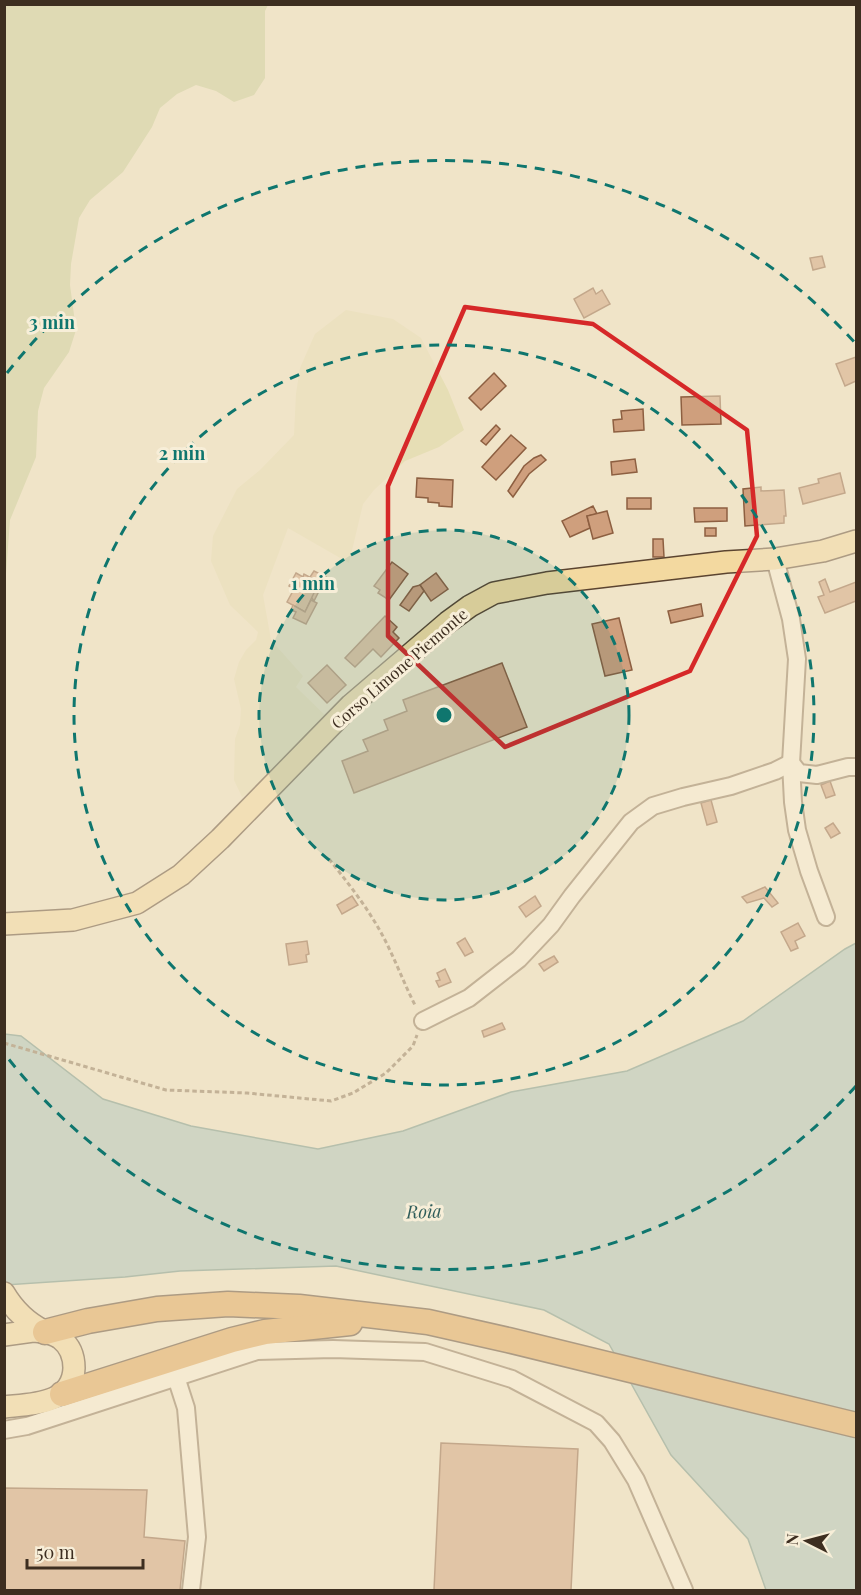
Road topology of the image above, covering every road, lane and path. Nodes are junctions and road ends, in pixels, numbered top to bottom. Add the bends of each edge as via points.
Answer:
1 (856, 542) edge
2 (775, 559) junction
3 (791, 763) junction
4 (856, 767) edge
5 (329, 859) dead end
6 (826, 917) dead end
7 (4, 924) edge
8 (423, 1021) junction
9 (4, 1043) edge
10 (4, 1293) edge
11 (395, 1318) junction
12 (45, 1332) junction
13 (4, 1335) edge
14 (176, 1377) junction
15 (62, 1394) junction
16 (4, 1407) edge
17 (856, 1425) edge
18 (4, 1430) edge
19 (191, 1590) edge
20 (684, 1590) edge

1 - 2 main road, Corso Limone Piemonte
2 - 3 street via 797,658
2 - 7 main road, Corso Limone Piemonte via 547,583 494,593 448,622 351,705 181,875 137,903 74,920
3 - 4 street via 799,773 817,776
3 - 6 street via 797,830
3 - 8 street via 731,786 653,806 631,822 551,925 519,959 469,998
5 - 8 path via 374,920
8 - 9 path via 413,1046 386,1073 331,1101 166,1090
10 - 12 main road via 13,1308
11 - 12 highway via 228,1304 157,1309
11 - 15 highway via 243,1337
11 - 17 highway via 508,1340
12 - 13 main road
12 - 15 main road via 62,1340 73,1356 74,1375
14 - 18 street
14 - 19 street via 186,1408 197,1537
14 - 20 street via 257,1351 333,1349 425,1352 512,1379 596,1423 612,1441 636,1480
15 - 16 main road via 47,1402

